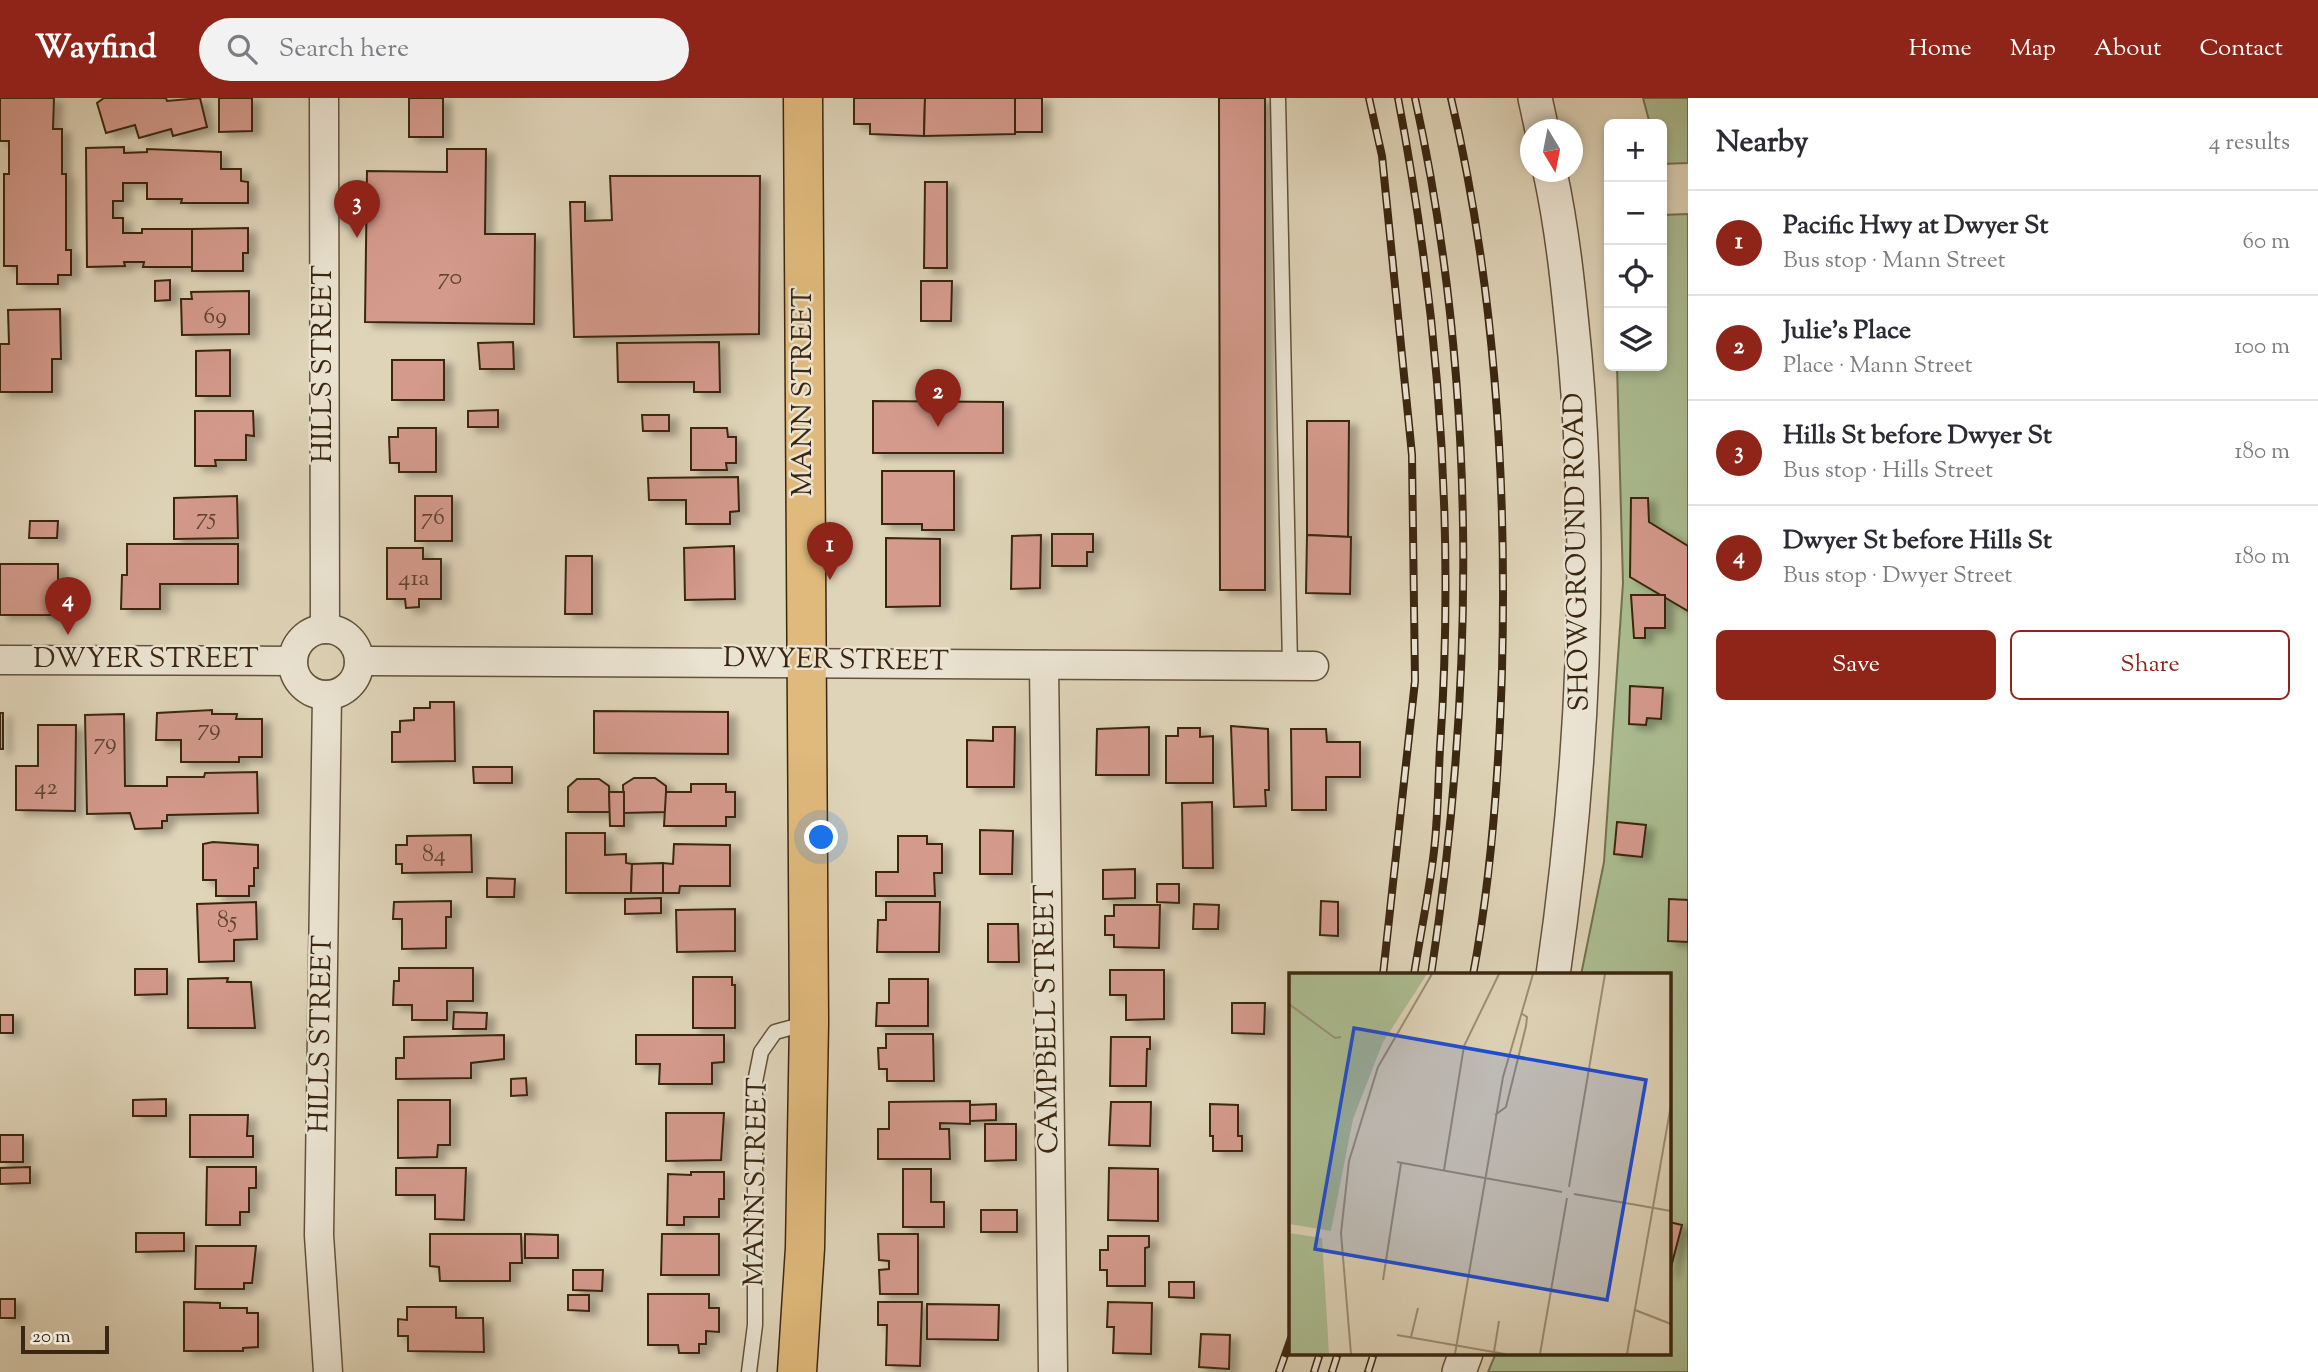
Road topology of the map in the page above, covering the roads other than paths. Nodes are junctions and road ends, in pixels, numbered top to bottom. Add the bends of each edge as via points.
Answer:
1 (324, 98) edge
2 (803, 98) edge
3 (1278, 98) edge
4 (1535, 98) edge
5 (1540, 119) edge
6 (1552, 182) edge
7 (325, 629) junction
8 (805, 659) junction
9 (0, 660) edge
10 (293, 661) junction
11 (359, 662) junction
12 (1044, 665) junction
13 (1302, 666) joint
14 (327, 695) junction
15 (1553, 973) edge
16 (809, 1023) junction
17 (1466, 1354) edge
18 (328, 1372) edge
19 (749, 1372) edge
20 (797, 1372) edge
21 (1053, 1372) edge
22 (1459, 1372) edge

1 - 7 street, HILLS STREET
2 - 8 main road, MANN STREET
3 - 13 lane
4 - 5 street
6 - 15 street, SHOWGROUND ROAD via 1579,401 1585,620 1577,776
7 - 10 street via 306,636
7 - 11 street via 352,642
8 - 11 street, DWYER STREET
8 - 12 street, DWYER STREET
8 - 16 main road, MANN STREET
9 - 10 street, DWYER STREET
10 - 14 street via 299,681 307,689
11 - 14 street via 354,681 337,694
12 - 13 street, DWYER STREET
12 - 21 street, CAMPBELL STREET
14 - 18 street, HILLS STREET via 319,1235
16 - 19 lane, MANN STREET via 778,1030 761,1052 755,1082 755,1325
16 - 20 main road, MANN STREET via 805,1248
17 - 22 street

